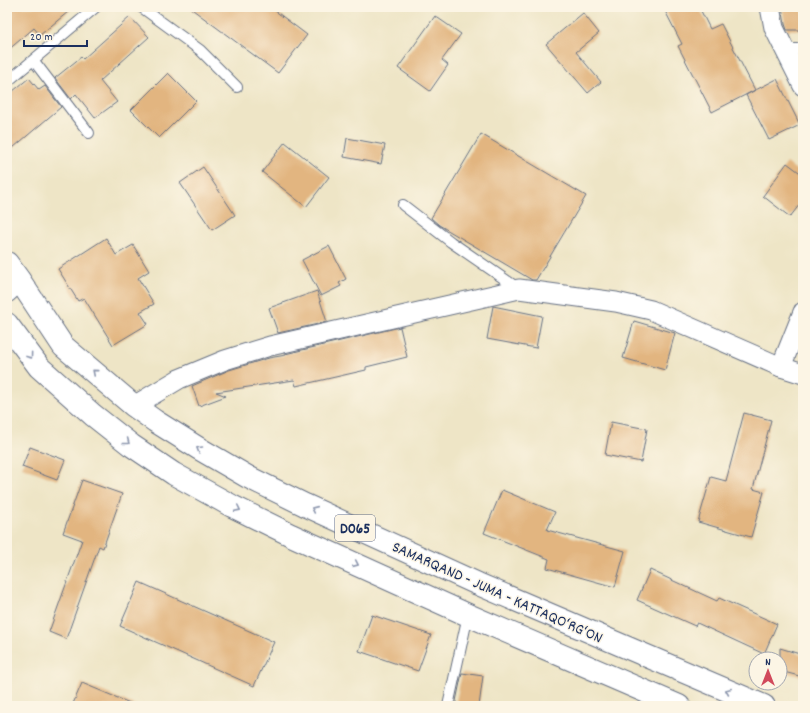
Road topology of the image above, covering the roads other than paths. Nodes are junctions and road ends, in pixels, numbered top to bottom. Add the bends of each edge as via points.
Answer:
1 (96, 7) edge
2 (141, 7) edge
3 (770, 7) edge
4 (784, 49) junction
5 (803, 49) edge
6 (34, 61) junction
7 (7, 82) edge
8 (803, 86) edge
9 (237, 87) dead end
10 (89, 134) dead end
11 (403, 205) dead end
12 (7, 263) edge
13 (14, 287) edge
14 (519, 288) junction
15 (803, 312) edge
16 (7, 324) edge
17 (781, 367) junction
18 (803, 374) edge
19 (134, 406) junction
20 (468, 615) junction
21 (448, 706) edge
22 (679, 706) edge
23 (764, 706) edge

1 - 6 lane
2 - 9 lane via 200,50
3 - 4 street via 774,28
4 - 5 lane
4 - 8 street
6 - 7 lane
6 - 10 lane
11 - 14 lane via 451,242
12 - 13 main road, SAMARQAND - JUMA - KATTAQO‘RG‘ON / D065
19 -> 13 main road, SAMARQAND - JUMA - KATTAQO‘RG‘ON / D065 via 63,346
14 - 17 street via 616,302 651,310
14 - 19 street via 278,344 225,360 179,379
15 - 17 street
16 -> 20 main road, SAMARQAND - JUMA - KATTAQO‘RG‘ON / D065 via 39,367 93,415 174,474 291,536
17 - 18 street
23 -> 19 main road, SAMARQAND - JUMA - KATTAQO‘RG‘ON / D065 via 478,584 305,505 248,477 155,422
20 - 21 lane
20 - 22 main road, SAMARQAND - JUMA - KATTAQO‘RG‘ON / D065

